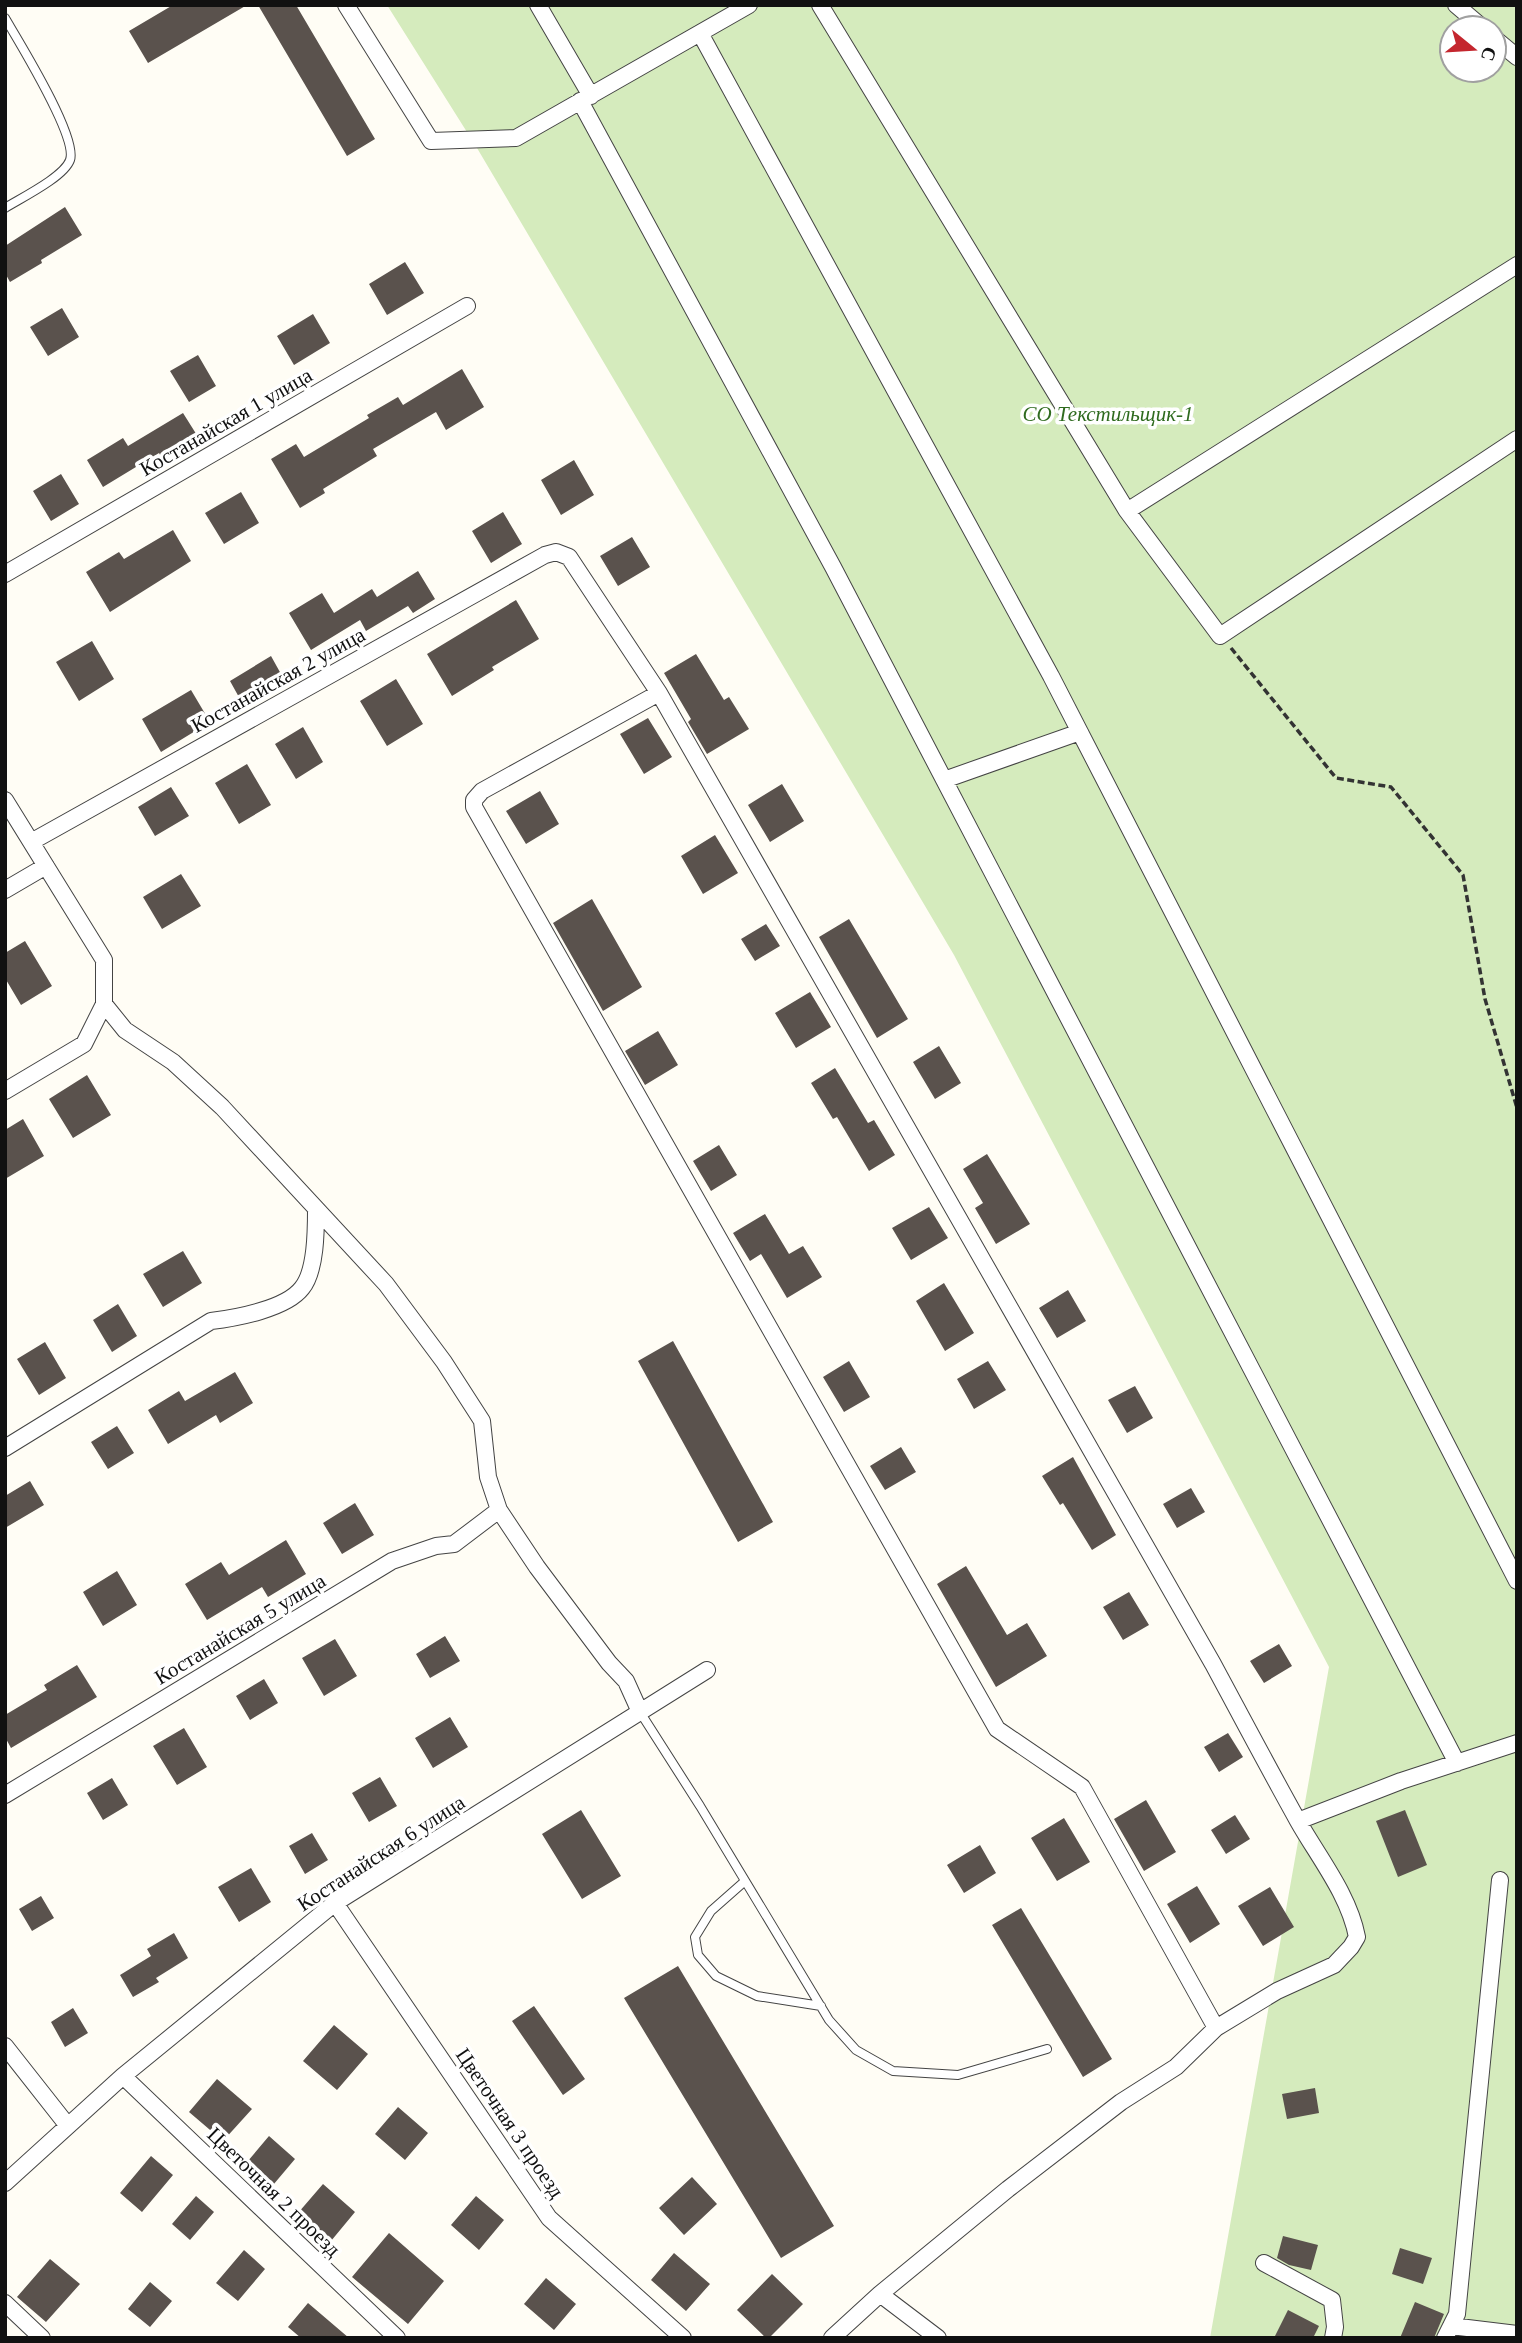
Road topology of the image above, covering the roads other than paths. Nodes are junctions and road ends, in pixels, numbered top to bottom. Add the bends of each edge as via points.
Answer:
1 (346, 5) edge
2 (538, 5) edge
3 (749, 5) edge
4 (820, 5) edge
5 (726, 11) edge
6 (5, 18) edge
7 (700, 33) junction
8 (585, 98) junction
9 (5, 208) edge
10 (1517, 265) edge
11 (467, 306) dead end
12 (1517, 439) edge
13 (1127, 511) junction
14 (5, 574) edge
15 (659, 693) junction
16 (1080, 732) junction
17 (944, 780) junction
18 (5, 800) edge
19 (31, 842) junction
20 (46, 866) junction
21 (5, 890) edge
22 (104, 1004) junction
23 (5, 1091) edge
24 (316, 1209) junction
25 (5, 1448) edge
26 (499, 1510) junction
27 (1517, 1581) edge
28 (707, 1670) dead end
29 (640, 1712) junction
30 (1517, 1743) edge
31 (1457, 1763) junction
32 (5, 1795) edge
33 (1298, 1821) junction
34 (1500, 1880) dead end
35 (745, 1881) junction
36 (335, 1903) junction
37 (821, 2006) junction
38 (1216, 2028) junction
39 (5, 2046) edge
40 (1047, 2049) dead end
41 (123, 2076) junction
42 (68, 2126) junction
43 (5, 2183) edge
44 (1264, 2263) dead end
45 (880, 2294) junction
46 (5, 2303) edge
47 (1448, 2332) edge
48 (1517, 2334) edge
49 (42, 2338) edge
50 (397, 2338) edge
51 (683, 2338) edge
52 (832, 2338) edge
53 (938, 2338) edge
54 (1333, 2338) edge

1 - 8 street via 431,141 516,138
2 - 8 street
3 - 5 street
4 - 13 street
5 - 7 street
6 - 9 lane via 71,148 62,172
7 - 8 street
7 - 16 street
8 - 17 street
10 - 13 street
11 - 14 street, Костанайская 1 улица
12 - 13 street via 1220,636
15 - 19 street, Костанайская 2 улица via 569,557 556,552
15 - 33 street
15 - 38 street via 482,791 474,807 998,1729 1082,1787
16 - 17 street
16 - 27 street
17 - 31 street
18 - 19 street
19 - 20 street
20 - 21 street
20 - 22 street via 104,960
22 - 23 street via 84,1044
22 - 24 street via 125,1030 173,1062 222,1107
24 - 25 street via 312,1262 302,1289 275,1307 211,1321
24 - 26 street via 386,1284 482,1421 488,1477
26 - 29 street via 626,1682
26 - 32 street, Костанайская 5 улица via 454,1544 392,1561
28 - 29 street, Костанайская 6 улица
29 - 35 lane
29 - 36 street, Костанайская 6 улица
30 - 31 street
31 - 33 street
33 - 38 street via 1343,1898 1357,1937 1334,1965 1277,1990
34 - 47 street via 1457,2314
35 - 37 lane
35 - 37 lane via 711,1911 695,1937 698,1955 716,1976 757,1996
36 - 41 street, Костанайская 6 улица
36 - 51 street, Цветочная 3 проезд via 549,2218
37 - 40 lane via 856,2050 893,2071 958,2075
38 - 45 street via 1176,2067 1121,2102
39 - 42 street
41 - 42 street, Костанайская 6 улица
41 - 50 street, Цветочная 2 проезд
42 - 43 street, Костанайская 6 улица
44 - 54 street via 1332,2300
45 - 52 street
45 - 53 street
46 - 49 street
47 - 48 street

